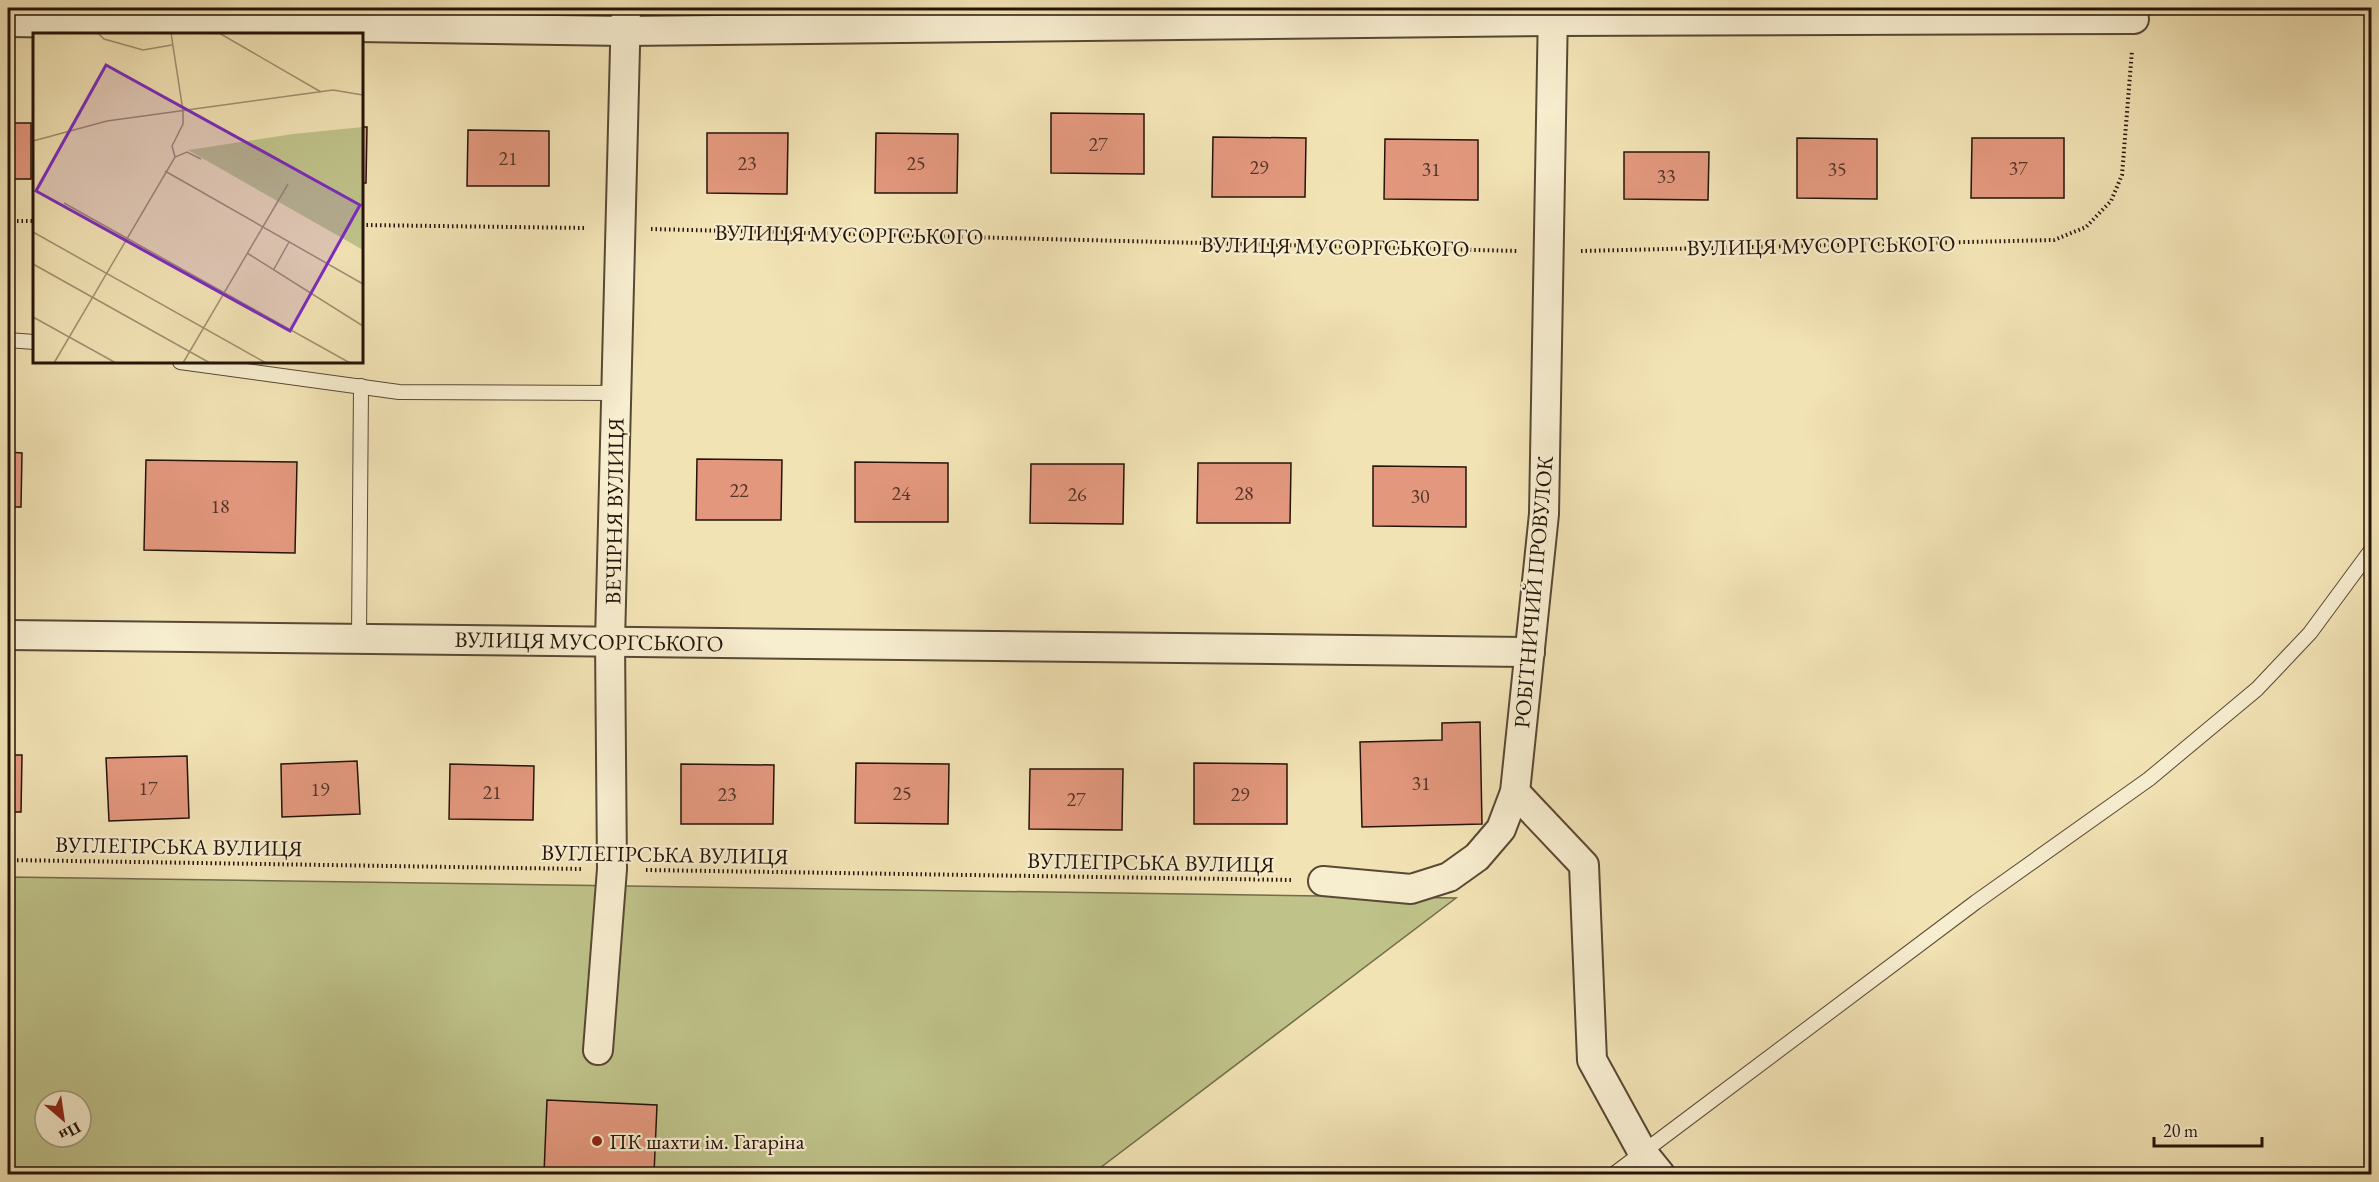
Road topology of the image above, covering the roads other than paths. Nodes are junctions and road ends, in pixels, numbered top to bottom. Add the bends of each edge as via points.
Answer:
1 (1553, 14) edge
2 (625, 19) edge
3 (2134, 19) road end
4 (8, 22) edge
5 (8, 340) edge
6 (33, 342) edge
7 (188, 363) edge
8 (361, 386) junction
9 (617, 393) junction
10 (2372, 549) edge
11 (8, 635) edge
12 (359, 638) junction
13 (610, 641) junction
14 (1530, 652) junction
15 (1515, 792) junction
16 (1323, 881) road end
17 (598, 1050) dead end
18 (1652, 1164) edge
19 (1614, 1174) edge

1 - 2 street
1 - 3 street
1 - 14 street, РОБІТНИЧИЙ ПРОВУЛОК via 1544,514
2 - 4 street
2 - 9 street, ВЕЧІРНЯ ВУЛИЦЯ
5 - 6 lane
7 - 8 lane
8 - 9 lane via 432,393
8 - 12 lane
9 - 13 street, ВЕЧІРНЯ ВУЛИЦЯ
10 - 18 lane via 2310,633 2257,689 2149,778 1976,902
11 - 12 street, ВУЛИЦЯ МУСОРГСЬКОГО
12 - 13 street, ВУЛИЦЯ МУСОРГСЬКОГО
13 - 14 street, ВУЛИЦЯ МУСОРГСЬКОГО
13 - 17 street, ВЕЧІРНЯ ВУЛИЦЯ via 612,869
14 - 15 street, РОБІТНИЧИЙ ПРОВУЛОК
15 - 16 street, РОБІТНИЧИЙ ПРОВУЛОК via 1501,829 1477,857 1449,877 1411,889
15 - 18 street via 1584,865 1592,1060
18 - 19 lane

